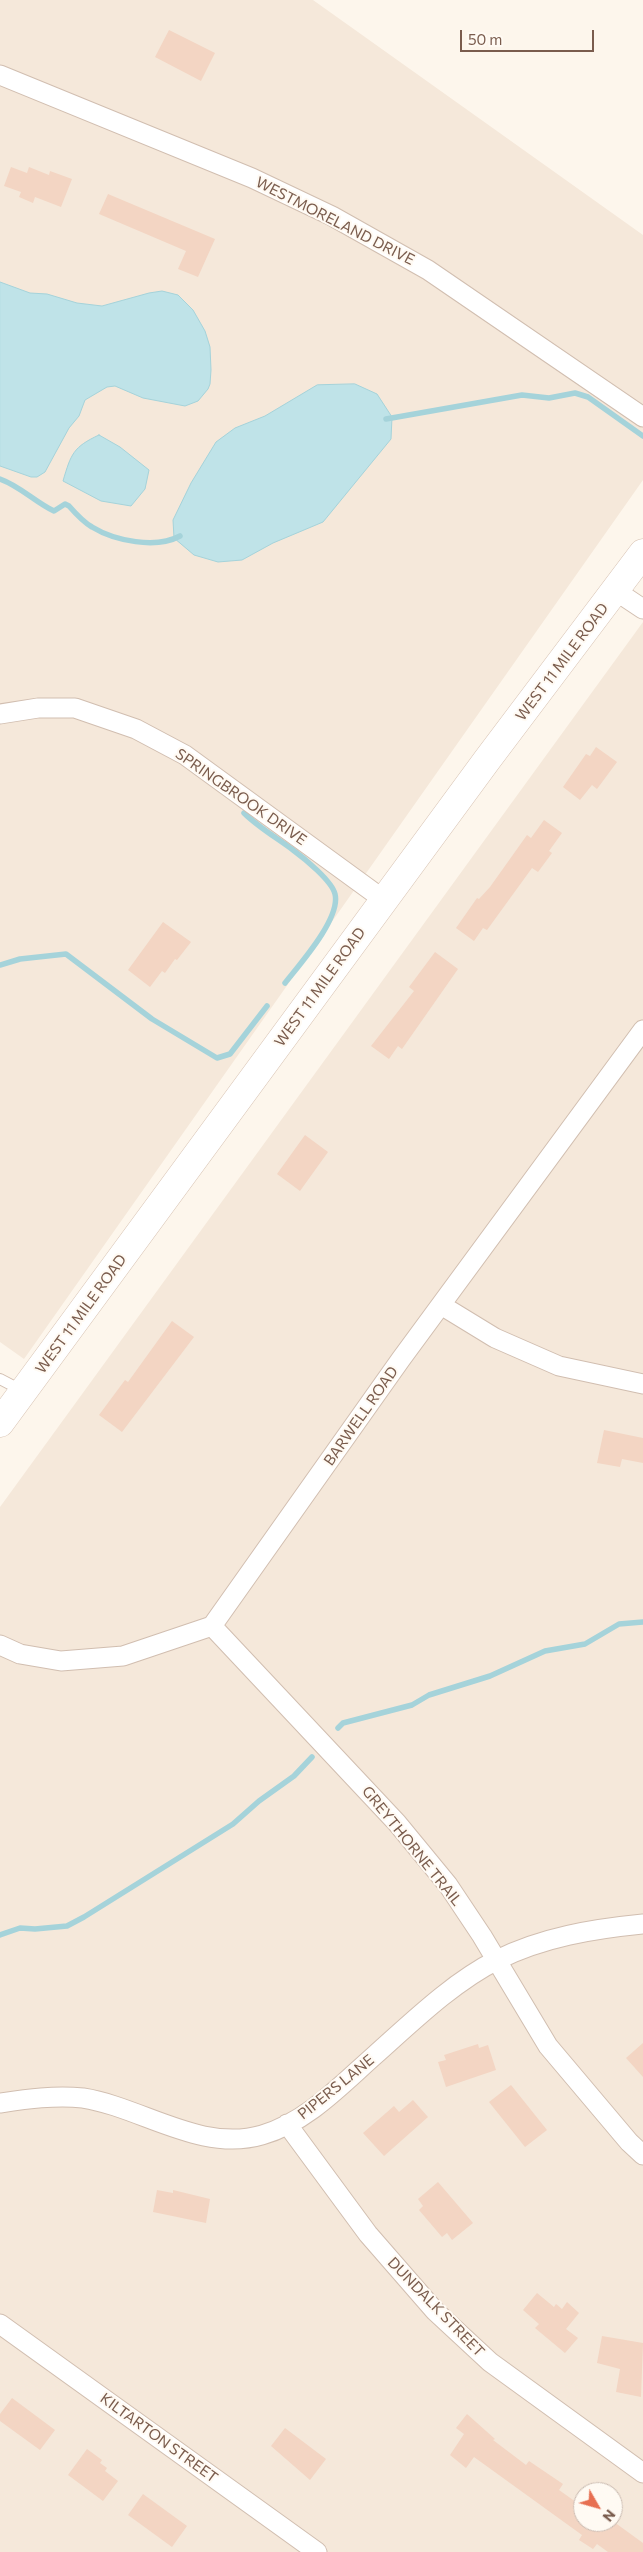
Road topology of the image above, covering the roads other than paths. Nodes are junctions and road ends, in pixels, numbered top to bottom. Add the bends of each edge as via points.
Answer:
1 (0, 75) edge
2 (0, 85) edge
3 (27, 87) junction
4 (643, 417) edge
5 (643, 553) edge
6 (616, 591) junction
7 (643, 609) edge
8 (0, 714) edge
9 (384, 900) junction
10 (643, 1030) edge
11 (441, 1305) junction
12 (0, 1378) edge
13 (643, 1384) edge
14 (24, 1391) junction
15 (0, 1424) edge
16 (212, 1626) junction
17 (0, 1645) edge
18 (643, 1924) edge
19 (496, 1960) junction
20 (0, 2103) edge
21 (287, 2124) junction
22 (643, 2155) edge
23 (0, 2324) edge
24 (643, 2473) edge
25 (318, 2552) edge

1 - 3 street, WESTMORELAND DRIVE
2 - 3 street
3 - 4 street, WESTMORELAND DRIVE via 252,178 371,237 478,302
5 - 6 street, WEST 11 MILE ROAD
6 - 7 street
6 - 9 street, WEST 11 MILE ROAD
8 - 9 street, SPRINGBROOK DRIVE via 38,708 75,708 136,729 185,755
9 - 14 street, WEST 11 MILE ROAD
10 - 11 street, BARWELL ROAD
11 - 13 street via 495,1338 559,1366
11 - 16 street, BARWELL ROAD
12 - 14 lane
14 - 15 street, WEST 11 MILE ROAD
16 - 17 street via 123,1656 62,1661 20,1654
16 - 19 street, GREYTHORNE TRAIL via 397,1823 448,1885
18 - 19 street, PIPERS LANE via 591,1930 542,1942
19 - 21 street, PIPERS LANE via 436,2001 334,2091
19 - 22 street, GREYTHORNE TRAIL via 548,2046
20 - 21 street, PIPERS LANE via 82,2098 124,2108 203,2135 234,2138 261,2135
21 - 24 street, DUNDALK STREET via 368,2234 435,2311 490,2362
23 - 25 street, KILTARTON STREET

